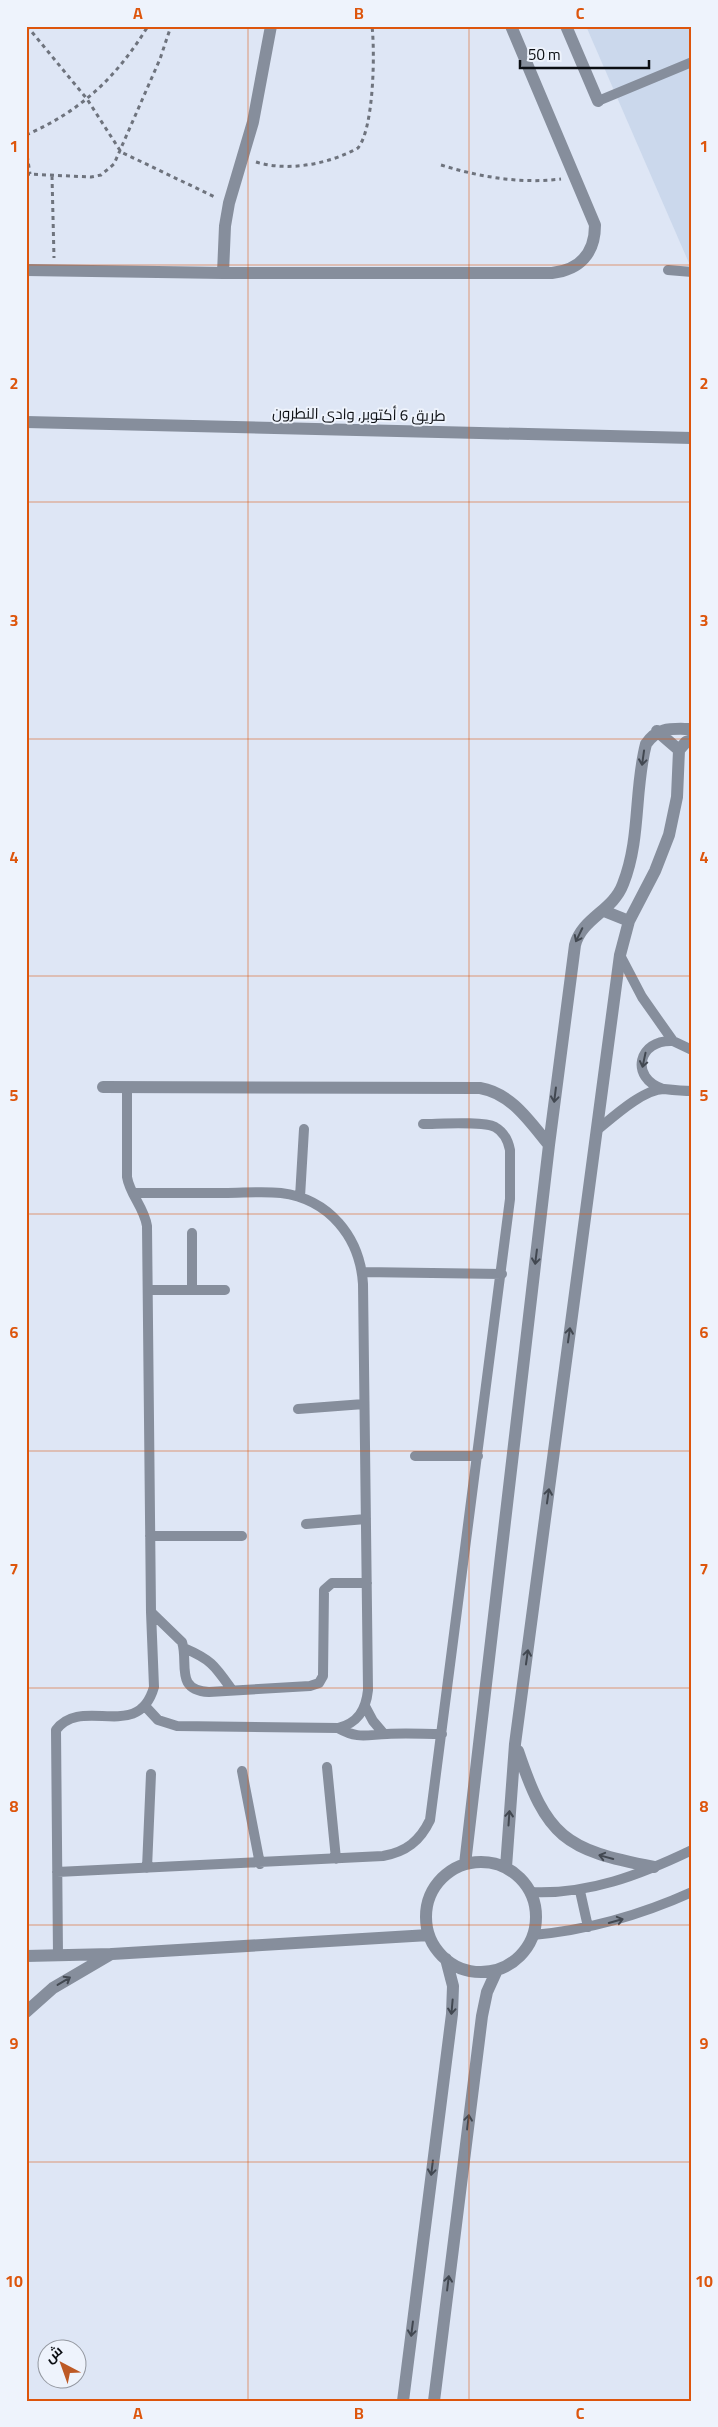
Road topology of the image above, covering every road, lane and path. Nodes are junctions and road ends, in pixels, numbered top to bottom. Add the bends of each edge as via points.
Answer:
1 (27, 26) edge
2 (148, 26) edge
3 (171, 26) edge
4 (271, 26) edge
5 (372, 26) edge
6 (511, 26) edge
7 (566, 26) edge
8 (692, 62) edge
9 (87, 99) junction
10 (598, 101) joint
11 (26, 135) edge
12 (26, 148) edge
13 (121, 152) junction
14 (244, 157) junction
15 (441, 165) dead end
16 (28, 174) edge
17 (52, 176) junction
18 (575, 177) junction
19 (229, 203) junction
20 (26, 270) edge
21 (54, 270) junction
22 (668, 270) dead end
23 (692, 272) edge
24 (223, 273) junction
25 (26, 422) edge
26 (692, 438) edge
27 (692, 729) edge
28 (658, 732) junction
29 (692, 740) edge
30 (679, 750) junction
31 (604, 912) junction
32 (628, 921) junction
33 (620, 955) junction
34 (673, 1041) junction
35 (692, 1050) edge
36 (103, 1087) dead end
37 (127, 1088) junction
38 (663, 1089) junction
39 (692, 1092) edge
40 (423, 1124) dead end
41 (304, 1129) dead end
42 (596, 1130) junction
43 (549, 1146) junction
44 (132, 1193) junction
45 (300, 1197) junction
46 (192, 1233) dead end
47 (362, 1272) junction
48 (502, 1274) junction
49 (148, 1290) junction
50 (192, 1290) junction
51 (225, 1290) dead end
52 (364, 1404) junction
53 (298, 1409) dead end
54 (415, 1456) dead end
55 (478, 1456) junction
56 (366, 1519) junction
57 (306, 1524) dead end
58 (150, 1536) junction
59 (242, 1536) dead end
60 (367, 1583) junction
61 (151, 1612) junction
62 (184, 1648) junction
63 (232, 1690) junction
64 (145, 1706) junction
65 (365, 1706) junction
66 (338, 1728) junction
67 (384, 1734) junction
68 (442, 1734) junction
69 (515, 1744) junction
70 (327, 1767) dead end
71 (242, 1771) dead end
72 (152, 1774) dead end
73 (692, 1850) edge
74 (336, 1859) junction
75 (260, 1864) junction
76 (465, 1864) junction
77 (506, 1867) junction
78 (654, 1867) junction
79 (147, 1868) junction
80 (57, 1872) junction
81 (580, 1891) junction
82 (530, 1892) junction
83 (692, 1892) edge
84 (588, 1927) junction
85 (429, 1935) junction
86 (533, 1935) junction
87 (112, 1954) junction
88 (58, 1955) junction
89 (26, 1956) edge
90 (446, 1959) junction
91 (497, 1970) junction
92 (26, 2012) edge
93 (403, 2401) edge
94 (434, 2401) edge

1 - 9 path
2 - 9 path via 122,65
3 - 13 path
4 - 14 street
5 - 14 path via 371,94 364,137 358,148 301,165 259,163
6 - 18 street
7 - 10 street
8 - 10 lane
9 - 11 path via 60,118
9 - 13 path
12 - 16 path
13 - 17 path via 114,164 101,175
13 - 19 path
14 - 19 street
15 - 18 path via 507,180
16 - 17 path
17 - 21 path
18 - 24 street via 595,225 595,237 585,260 564,272
19 - 24 street via 224,226
20 - 21 street
21 - 24 street
22 - 23 lane
25 - 26 street, طريق 6 أكتوبر, وادى النطرون
27 - 28 street via 668,728
28 - 30 street
28 -> 31 street via 651,736 644,752 628,870 615,900
29 - 30 street
30 - 32 street via 677,797 669,835 655,871
31 - 32 street
31 -> 43 street via 581,930 574,945
32 - 33 street
33 - 34 lane via 642,997
33 - 42 street
34 - 35 lane
34 -> 38 lane via 663,1040 654,1044 646,1050 642,1060 646,1079
36 - 37 street
37 - 43 street via 480,1088 500,1094 511,1102
37 - 44 lane via 127,1177
38 - 39 lane
38 - 42 lane via 633,1103
40 - 48 lane via 487,1125 505,1136 510,1150 510,1199
41 - 45 lane
69 -> 42 street
43 -> 76 street
44 - 45 lane via 280,1193
44 - 49 lane via 142,1208 147,1226
45 - 47 lane via 320,1207 342,1226 356,1250
46 - 50 lane
47 - 48 lane
47 - 52 lane
48 - 55 lane
49 - 50 lane
49 - 58 lane
50 - 51 lane
52 - 53 lane
52 - 56 lane
54 - 55 lane
55 - 68 lane
56 - 57 lane
56 - 60 lane
58 - 59 lane
58 - 61 lane
60 - 63 lane via 332,1583 324,1590 324,1671 319,1683
60 - 65 lane via 368,1690
61 - 62 lane via 178,1636
61 - 64 lane via 154,1687
62 - 63 lane via 207,1658
62 - 63 lane via 182,1668 192,1687 203,1691
64 - 66 lane via 158,1720 177,1726
64 - 80 lane via 125,1716 75,1716 61,1723 56,1730
65 - 66 lane via 354,1721
65 - 67 lane
66 - 67 lane via 365,1737
67 - 68 lane
68 - 74 lane via 430,1820 417,1840 408,1848 392,1854
77 -> 69 street
78 -> 69 street via 601,1856 558,1831 538,1804
70 - 74 lane
71 - 75 lane
72 - 79 lane
73 - 78 lane
74 - 75 lane
75 - 79 lane
76 - 77 street via 490,1862
76 - 85 street via 451,1870 432,1893 426,1914
77 - 82 street via 520,1877
78 - 81 lane
79 - 80 lane
80 - 88 lane
81 - 82 lane
81 - 84 lane
82 - 86 street via 536,1913
84 -> 83 lane via 638,1914
84 - 86 lane
85 - 87 street
85 - 90 street
86 - 91 street via 516,1960
87 - 88 street
92 -> 87 street via 53,1988
88 - 89 street
90 - 91 street via 470,1971
90 -> 93 street via 453,1986 452,2014
94 -> 91 street via 482,2016 487,1992

